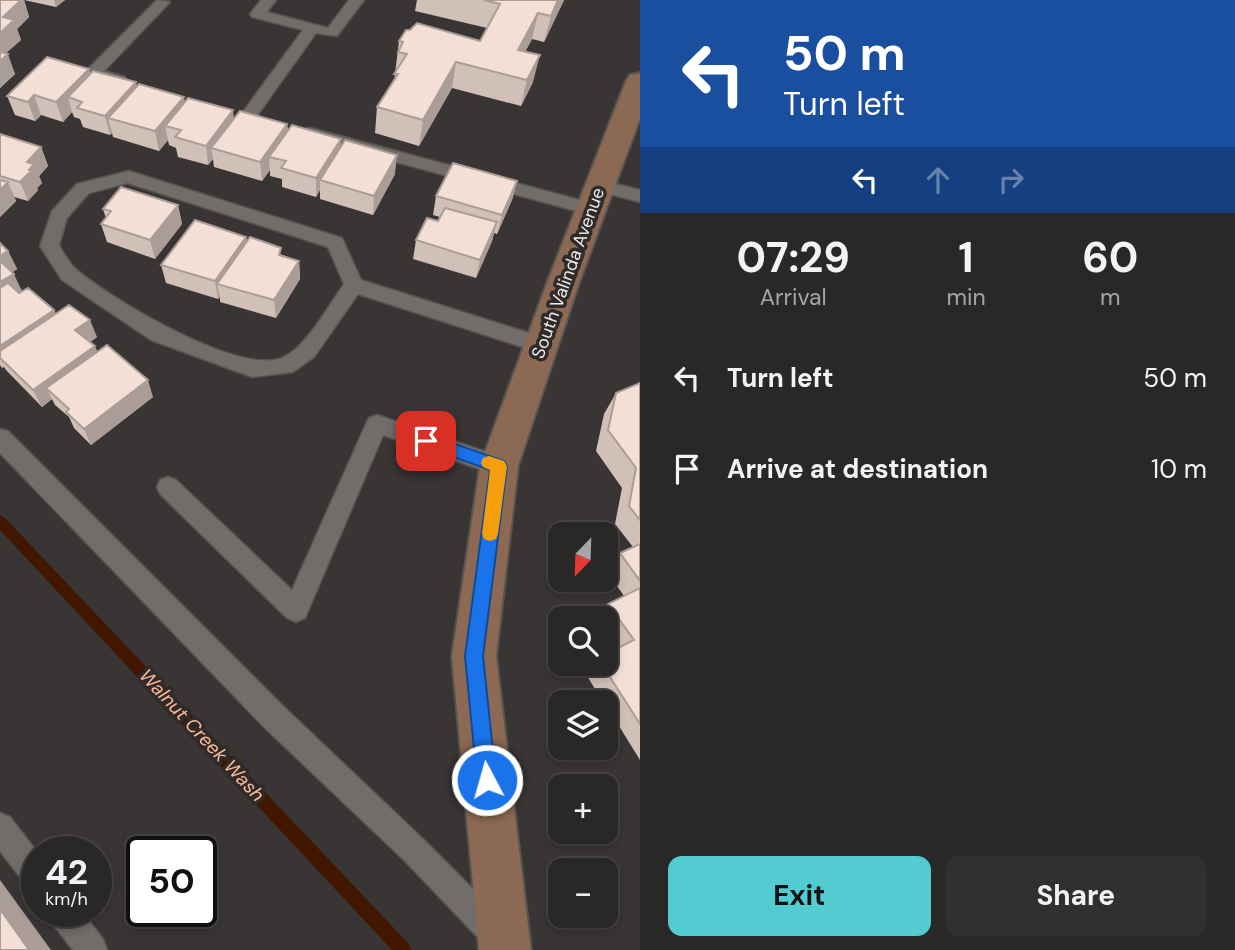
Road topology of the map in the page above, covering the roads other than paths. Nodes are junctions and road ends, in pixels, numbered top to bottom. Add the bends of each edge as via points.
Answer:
1 (269, 0) edge
2 (357, 0) edge
3 (163, 2) dead end
4 (312, 28) junction
5 (131, 83) edge
6 (637, 98) edge
7 (248, 116) edge
8 (287, 127) edge
9 (640, 196) edge
10 (596, 197) junction
11 (354, 285) junction
12 (541, 345) junction
13 (0, 438) edge
14 (499, 466) junction
15 (167, 487) dead end
16 (0, 827) edge
17 (21, 855) edge
18 (75, 927) edge
19 (504, 945) edge
20 (92, 950) edge

1 - 4 lane via 257,14
2 - 4 lane via 332,33
3 - 5 lane via 93,73
4 - 7 lane
6 - 10 main road, South Valinda Avenue
8 - 10 lane
9 - 10 lane
10 - 12 main road, South Valinda Avenue
11 - 11 lane via 335,243 129,177 83,188 58,216 49,246 69,275 158,334 251,369 286,366 307,351
11 - 12 lane
12 - 14 main road, South Valinda Avenue
13 - 19 lane
14 - 15 lane via 377,424 296,610
14 - 19 main road, South Valinda Avenue via 474,656
16 - 17 lane
18 - 20 lane

